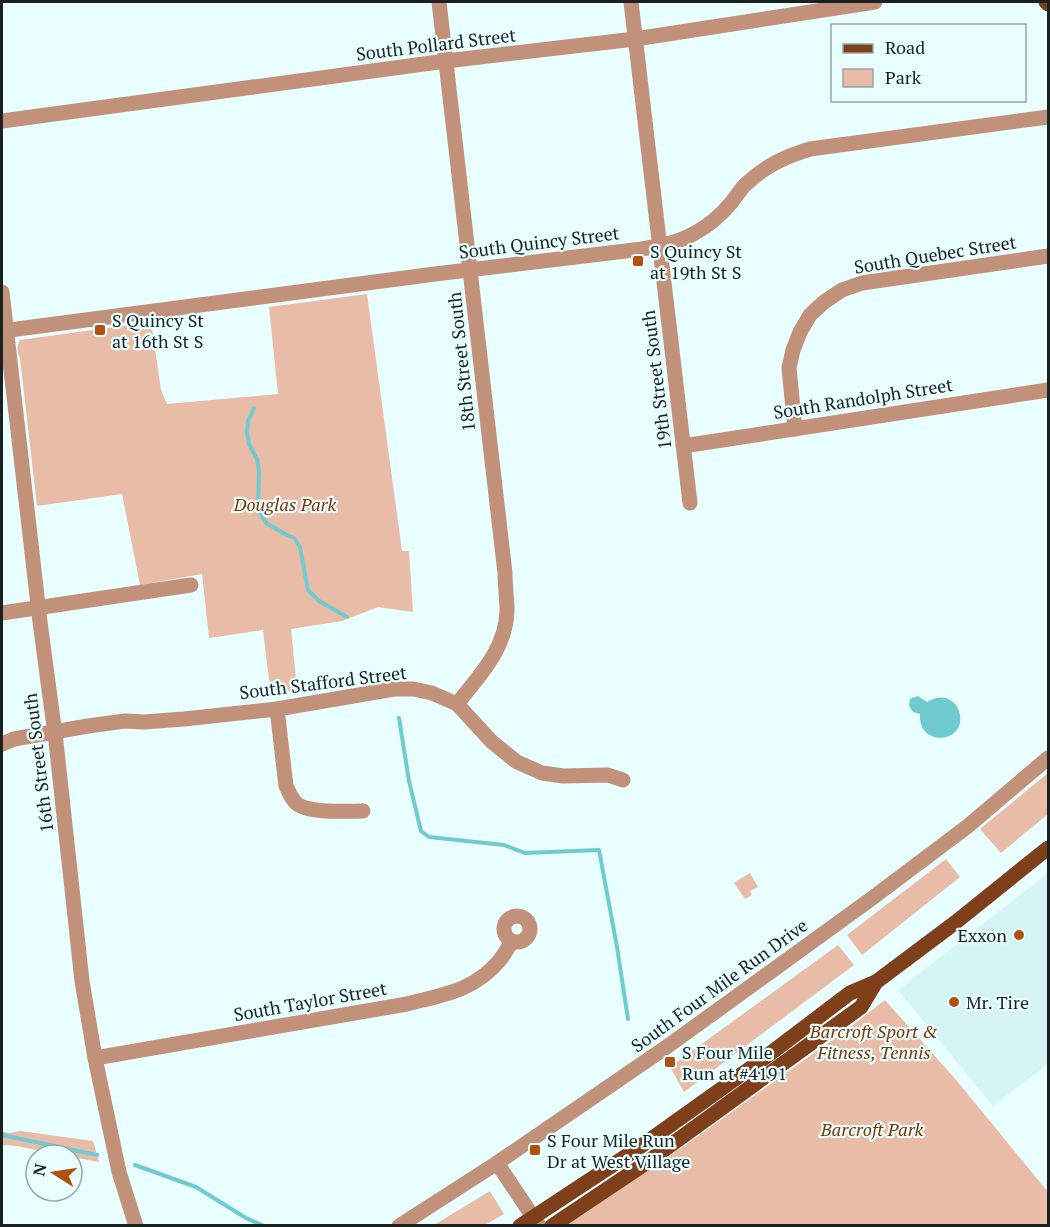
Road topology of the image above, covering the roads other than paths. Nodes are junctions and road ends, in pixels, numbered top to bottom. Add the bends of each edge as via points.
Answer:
1 (440, 2) edge
2 (631, 2) edge
3 (875, 2) edge
4 (635, 39) junction
5 (446, 61) junction
6 (1048, 117) edge
7 (2, 121) edge
8 (659, 245) junction
9 (1048, 256) edge
10 (470, 270) junction
11 (2, 292) edge
12 (4, 331) edge
13 (1048, 390) edge
14 (795, 429) junction
15 (683, 446) junction
16 (690, 503) dead end
17 (191, 585) dead end
18 (38, 607) junction
19 (2, 613) edge
20 (457, 704) junction
21 (277, 709) junction
22 (55, 731) junction
23 (2, 744) edge
24 (1048, 758) edge
25 (623, 780) dead end
26 (363, 811) dead end
27 (1048, 848) edge
28 (512, 941) dead end
29 (876, 982) junction
30 (95, 1058) junction
31 (497, 1164) junction
32 (531, 1223) edge
33 (136, 1226) edge
34 (399, 1226) edge
35 (552, 1226) edge

1 - 5 street, 18th Street South
2 - 4 street, 19th Street South
3 - 4 street, South Pollard Street
4 - 5 street, South Pollard Street
4 - 8 street, 19th Street South
5 - 7 street, South Pollard Street
5 - 10 street, 18th Street South
6 - 8 street, South Quincy Street via 789,155 744,186 714,220 696,233 675,243
8 - 10 street, South Quincy Street
8 - 15 street, 19th Street South
9 - 14 street, South Quebec Street via 862,283 824,302 800,332 789,368
10 - 12 street, South Quincy Street
10 - 20 street, 18th Street South via 507,612 495,656
11 - 12 street, 16th Street South
12 - 18 street, 16th Street South
13 - 14 street, South Randolph Street
14 - 15 street, South Randolph Street
15 - 16 street, 19th Street South
17 - 18 street
18 - 19 street
18 - 22 street, 16th Street South
20 - 21 street, South Stafford Street via 432,693 394,689
20 - 25 street, South Stafford Street via 517,762 542,773 608,775
21 - 22 street, South Stafford Street
21 - 26 street via 286,786 297,805 310,810
22 - 23 street, South Stafford Street
22 - 30 street, 16th Street South via 82,981
24 - 31 street, South Four Mile Run Drive via 968,826 871,899
27 - 29 main road
28 - 30 street, South Taylor Street via 483,976 456,992
29 - 32 main road via 850,993
29 - 35 main road via 861,1007
30 - 33 street, 16th Street South via 119,1172
31 - 32 street
31 - 34 street, South Four Mile Run Drive

